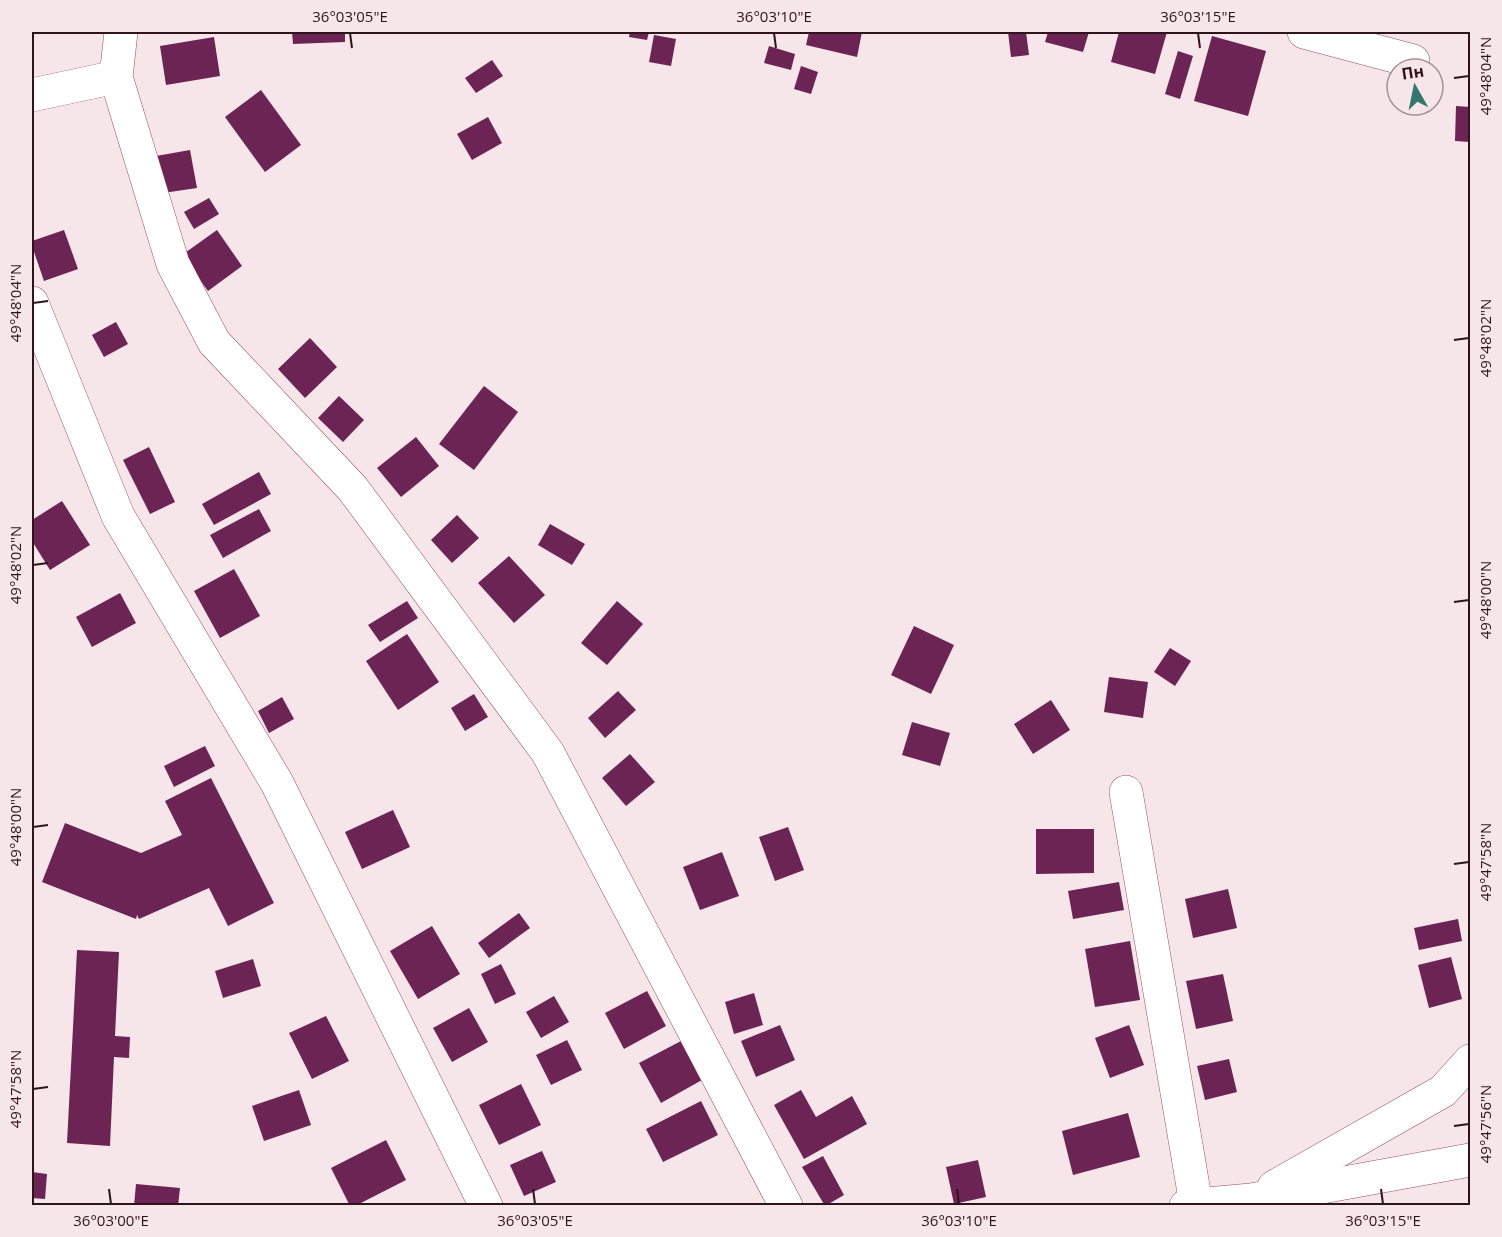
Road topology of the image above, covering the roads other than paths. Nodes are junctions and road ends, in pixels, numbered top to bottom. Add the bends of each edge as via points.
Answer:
1 (121, 32) edge
2 (1304, 32) edge
3 (1398, 57) edge
4 (116, 77) junction
5 (32, 95) edge
6 (32, 303) edge
7 (1126, 792) dead end
8 (1470, 1061) edge
9 (1470, 1160) edge
10 (1251, 1200) junction
11 (1191, 1205) edge
12 (486, 1206) edge
13 (786, 1206) edge

1 - 4 street
2 - 3 street
4 - 5 street
4 - 13 street via 173,264 214,342 353,489 548,753
6 - 12 street via 118,516 277,783
7 - 11 street
8 - 10 street via 1443,1090
9 - 10 street
10 - 11 street

